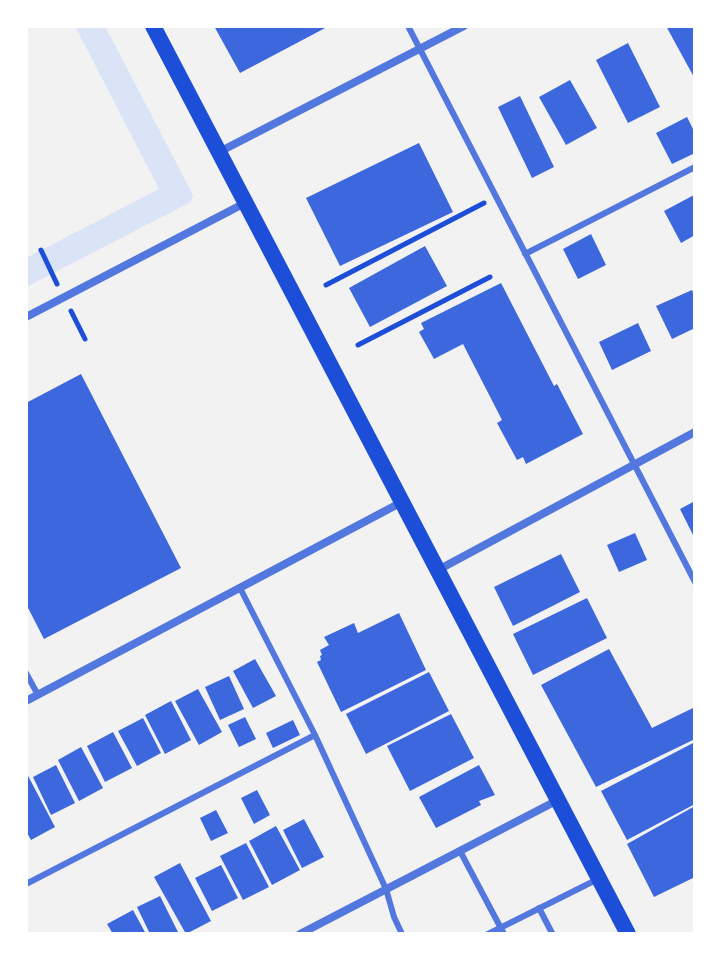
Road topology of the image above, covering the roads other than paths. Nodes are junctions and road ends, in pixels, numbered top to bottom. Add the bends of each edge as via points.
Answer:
1 (153, 26) edge
2 (408, 26) edge
3 (464, 26) edge
4 (419, 48) junction
5 (219, 152) junction
6 (695, 167) edge
7 (246, 203) junction
8 (525, 254) junction
9 (26, 317) edge
10 (695, 432) edge
11 (635, 464) junction
12 (402, 502) junction
13 (438, 570) junction
14 (695, 582) edge
15 (240, 588) junction
16 (26, 673) edge
17 (38, 695) junction
18 (26, 701) edge
19 (315, 735) junction
20 (558, 800) junction
21 (460, 851) junction
22 (599, 878) junction
23 (26, 884) edge
24 (386, 889) junction
25 (539, 908) junction
26 (502, 931) edge
27 (552, 933) edge
28 (300, 934) edge
29 (402, 934) edge
30 (488, 934) edge
31 (628, 934) edge

1 - 5 main road
2 - 4 lane
3 - 4 street
4 - 5 street
4 - 8 lane
5 - 7 main road
6 - 8 lane
7 - 9 street
7 - 12 main road
8 - 11 lane
10 - 11 street
11 - 13 street
11 - 14 lane
12 - 13 main road
12 - 15 street
13 - 20 main road
15 - 17 street
15 - 19 lane
16 - 17 lane
17 - 18 street
19 - 23 lane
19 - 24 lane
20 - 21 street
20 - 22 main road
21 - 24 street
21 - 26 lane
22 - 25 lane
22 - 31 main road
24 - 28 street
24 - 29 lane
25 - 26 lane
25 - 27 lane
26 - 30 lane

